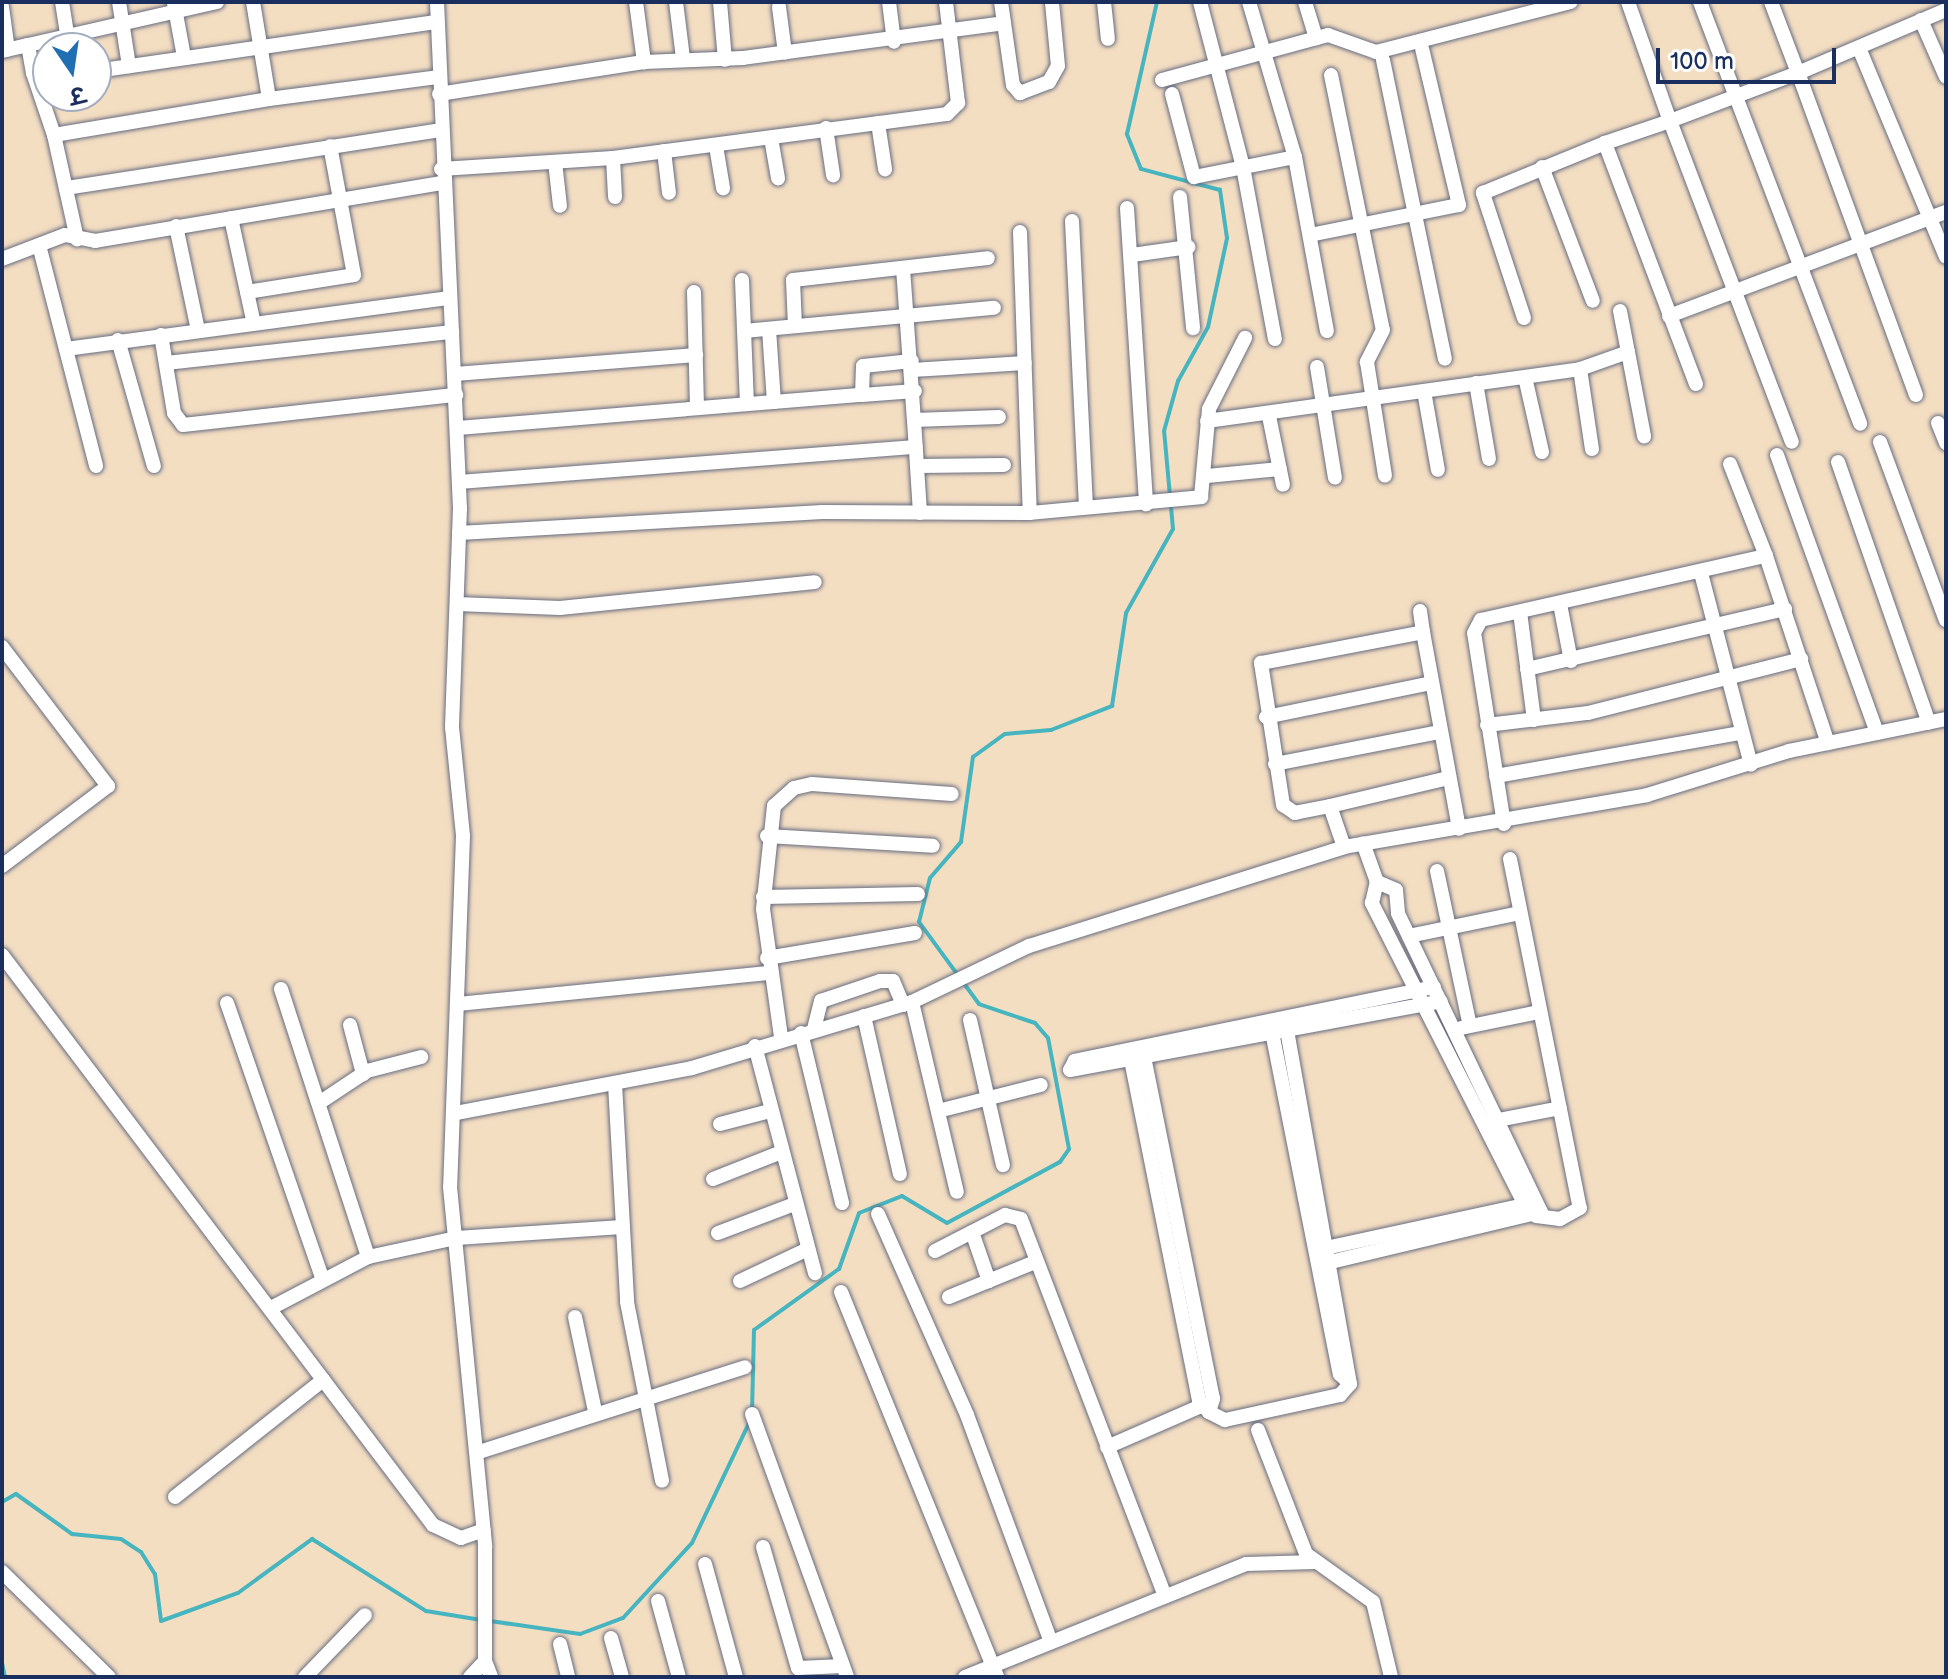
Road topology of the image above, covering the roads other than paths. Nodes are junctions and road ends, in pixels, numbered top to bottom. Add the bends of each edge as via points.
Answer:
1 (62, 2) edge
2 (119, 2) edge
3 (217, 2) edge
4 (253, 2) edge
5 (437, 2) edge
6 (636, 2) edge
7 (676, 2) edge
8 (720, 2) edge
9 (889, 2) edge
10 (946, 2) edge
11 (1001, 2) edge
12 (1052, 2) edge
13 (1104, 2) edge
14 (1200, 2) edge
15 (1249, 2) edge
16 (1305, 2) edge
17 (1571, 2) edge
18 (1628, 2) edge
19 (1700, 2) edge
20 (1771, 2) edge
21 (174, 6) edge
22 (2, 7) edge
23 (779, 7) dead end
24 (1946, 10) edge
25 (1921, 20) junction
26 (122, 22) junction
27 (438, 22) junction
28 (1004, 23) junction
29 (67, 32) edge
30 (76, 32) edge
31 (950, 34) junction
32 (1316, 38) junction
33 (1108, 39) dead end
34 (894, 42) junction
35 (32, 44) edge
36 (28, 45) junction
37 (258, 46) junction
38 (1859, 48) junction
39 (1422, 49) dead end
40 (5, 51) edge
41 (785, 53) junction
42 (32, 54) edge
43 (1263, 54) junction
44 (184, 57) junction
45 (683, 58) junction
46 (725, 60) junction
47 (1383, 60) dead end
48 (644, 62) junction
49 (129, 66) junction
50 (1215, 67) junction
51 (112, 69) edge
52 (1798, 73) junction
53 (1331, 75) dead end
54 (438, 77) junction
55 (1946, 77) edge
56 (1162, 80) dead end
57 (439, 94) junction
58 (1172, 94) dead end
59 (1735, 98) junction
60 (269, 99) junction
61 (49, 112) edge
62 (1670, 121) junction
63 (878, 123) junction
64 (826, 128) junction
65 (440, 130) junction
66 (54, 135) junction
67 (771, 138) junction
68 (1605, 143) junction
69 (330, 146) junction
70 (716, 146) junction
71 (664, 151) junction
72 (1295, 157) junction
73 (613, 158) junction
74 (555, 162) junction
75 (1243, 167) junction
76 (1542, 167) junction
77 (885, 169) dead end
78 (833, 175) dead end
79 (441, 176) junction
80 (778, 178) dead end
81 (66, 188) junction
82 (723, 188) dead end
83 (669, 193) dead end
84 (615, 197) dead end
85 (1180, 197) dead end
86 (341, 200) junction
87 (560, 206) dead end
88 (1127, 208) dead end
89 (1416, 214) junction
90 (1939, 215) edge
91 (231, 218) junction
92 (1072, 221) dead end
93 (1362, 225) junction
94 (176, 226) junction
95 (1020, 232) dead end
96 (1310, 235) junction
97 (77, 239) junction
98 (1863, 246) junction
99 (1188, 247) junction
100 (40, 249) junction
101 (1132, 255) junction
102 (1946, 257) edge
103 (988, 258) dead end
104 (2, 259) edge
105 (903, 268) junction
106 (1800, 270) junction
107 (742, 280) dead end
108 (247, 292) junction
109 (694, 292) dead end
110 (1732, 296) junction
111 (450, 298) junction
112 (1593, 301) dead end
113 (994, 308) dead end
114 (1620, 311) dead end
115 (909, 316) junction
116 (1669, 316) junction
117 (1524, 318) dead end
118 (254, 324) junction
119 (795, 326) junction
120 (1193, 328) dead end
121 (769, 329) junction
122 (198, 330) junction
123 (744, 331) junction
124 (1327, 331) dead end
125 (452, 332) junction
126 (161, 335) junction
127 (1245, 338) dead end
128 (1275, 339) dead end
129 (118, 340) junction
130 (66, 349) junction
131 (1628, 352) junction
132 (696, 355) junction
133 (1445, 359) dead end
134 (166, 363) junction
135 (1025, 363) junction
136 (912, 365) junction
137 (1317, 367) dead end
138 (1580, 369) junction
139 (455, 374) junction
140 (1525, 377) junction
141 (1476, 383) junction
142 (1696, 384) dead end
143 (915, 391) junction
144 (1424, 391) junction
145 (456, 395) junction
146 (862, 395) junction
147 (1916, 395) dead end
148 (1372, 400) junction
149 (774, 402) junction
150 (747, 404) junction
151 (697, 408) junction
152 (1322, 408) junction
153 (1269, 416) junction
154 (999, 417) dead end
155 (914, 420) junction
156 (1207, 421) junction
157 (1938, 423) dead end
158 (1860, 424) dead end
159 (458, 428) junction
160 (1644, 436) dead end
161 (1792, 442) dead end
162 (1880, 442) dead end
163 (1946, 443) edge
164 (916, 447) junction
165 (1592, 449) dead end
166 (1542, 452) dead end
167 (1777, 455) dead end
168 (1489, 459) dead end
169 (1838, 462) dead end
170 (1730, 464) dead end
171 (1004, 465) dead end
172 (96, 466) dead end
173 (154, 466) dead end
174 (919, 466) junction
175 (1280, 469) junction
176 (1438, 470) dead end
177 (1207, 476) junction
178 (1385, 476) dead end
179 (1335, 478) dead end
180 (459, 482) junction
181 (1283, 485) dead end
182 (1153, 504) junction
183 (1086, 507) junction
184 (920, 513) junction
185 (1030, 513) junction
186 (459, 533) junction
187 (1766, 556) junction
188 (1701, 573) junction
189 (815, 582) dead end
190 (457, 604) junction
191 (1560, 604) junction
192 (1785, 609) junction
193 (1420, 611) dead end
194 (1520, 612) junction
195 (1946, 620) edge
196 (1713, 626) junction
197 (1423, 632) junction
198 (2, 647) edge
199 (1801, 659) junction
200 (1571, 661) junction
201 (1527, 669) junction
202 (1726, 677) junction
203 (1432, 683) junction
204 (1266, 717) junction
205 (1946, 719) edge
206 (1534, 720) junction
207 (1929, 723) junction
208 (1487, 725) junction
209 (1440, 732) junction
210 (1739, 733) junction
211 (1877, 733) junction
212 (1828, 743) junction
213 (1275, 764) junction
214 (1751, 765) junction
215 (1496, 776) junction
216 (1448, 778) junction
217 (952, 794) dead end
218 (1330, 806) junction
219 (1504, 824) junction
220 (1459, 829) junction
221 (767, 836) junction
222 (1363, 843) junction
223 (933, 846) dead end
224 (1344, 847) junction
225 (1510, 859) dead end
226 (2, 866) edge
227 (1437, 871) dead end
228 (1377, 882) junction
229 (918, 894) dead end
230 (763, 897) junction
231 (1520, 913) junction
232 (1449, 928) junction
233 (915, 933) dead end
234 (1409, 936) junction
235 (2, 955) edge
236 (767, 958) junction
237 (770, 973) junction
238 (281, 989) dead end
239 (1427, 989) junction
240 (227, 1003) dead end
241 (907, 1003) junction
242 (1434, 1003) junction
243 (458, 1004) junction
244 (1539, 1012) junction
245 (864, 1016) junction
246 (970, 1020) dead end
247 (350, 1025) dead end
248 (1470, 1026) junction
249 (1279, 1028) junction
250 (808, 1031) junction
251 (1449, 1032) junction
252 (781, 1037) junction
253 (755, 1046) junction
254 (421, 1057) dead end
255 (363, 1074) junction
256 (615, 1084) junction
257 (1041, 1085) dead end
258 (989, 1098) junction
259 (319, 1103) junction
260 (1560, 1108) junction
261 (770, 1111) junction
262 (938, 1111) junction
263 (456, 1113) junction
264 (1492, 1121) junction
265 (720, 1124) dead end
266 (779, 1153) junction
267 (1003, 1165) dead end
268 (900, 1174) dead end
269 (713, 1179) dead end
270 (957, 1192) dead end
271 (842, 1203) dead end
272 (792, 1205) junction
273 (878, 1214) dead end
274 (1536, 1216) junction
275 (623, 1227) junction
276 (972, 1232) junction
277 (718, 1233) dead end
278 (456, 1238) junction
279 (806, 1250) junction
280 (935, 1251) dead end
281 (1324, 1256) junction
282 (368, 1257) junction
283 (1035, 1262) junction
284 (815, 1273) dead end
285 (323, 1280) junction
286 (740, 1281) dead end
287 (989, 1281) junction
288 (841, 1292) dead end
289 (949, 1297) dead end
290 (271, 1308) junction
291 (575, 1317) dead end
292 (745, 1367) dead end
293 (323, 1380) junction
294 (645, 1395) junction
295 (1205, 1409) junction
296 (595, 1411) junction
297 (752, 1414) dead end
298 (1258, 1430) dead end
299 (1107, 1447) junction
300 (479, 1452) junction
301 (662, 1481) dead end
302 (175, 1497) dead end
303 (484, 1530) junction
304 (763, 1547) dead end
305 (1315, 1562) junction
306 (705, 1564) dead end
307 (2, 1572) edge
308 (1165, 1597) junction
309 (658, 1601) dead end
310 (365, 1615) dead end
311 (611, 1638) dead end
312 (1051, 1642) junction
313 (560, 1644) dead end
314 (485, 1661) junction
315 (845, 1671) edge
316 (995, 1671) edge
317 (109, 1677) edge
318 (305, 1677) edge
319 (470, 1677) edge
320 (491, 1677) edge
321 (568, 1677) edge
322 (622, 1677) edge
323 (679, 1677) edge
324 (736, 1677) edge
325 (965, 1677) edge
326 (1391, 1677) edge

1 - 29 street
2 - 26 street
3 - 21 street
4 - 37 street
5 - 27 street
6 - 48 street
7 - 45 street
8 - 46 street
9 - 34 street
10 - 31 street
11 - 28 street
12 - 28 street via 1058,66 1049,82 1027,93 1013,85
13 - 33 street
14 - 50 street
15 - 43 street
16 - 32 street
17 - 32 street via 1376,52 1342,36
18 - 62 street
19 - 59 street
20 - 52 street
21 - 26 street
21 - 44 street
22 - 40 street
23 - 41 street
24 - 25 street
25 - 38 street
25 - 55 street
26 - 30 street
26 - 49 street
27 - 37 street
27 - 54 street
28 - 31 street
31 - 34 street
31 - 63 street via 957,107
32 - 43 street
34 - 41 street
35 - 36 street
36 - 40 street
36 - 42 street
37 - 44 street
37 - 60 street
38 - 52 street
38 - 90 street
39 - 89 street via 1459,202
41 - 46 street
43 - 50 street
43 - 72 street
44 - 49 street
45 - 46 street
45 - 48 street
47 - 89 street
48 - 57 street
49 - 51 street
50 - 56 street
50 - 75 street
52 - 59 street
52 - 98 street
53 - 93 street
54 - 57 street
54 - 60 street
57 - 65 street
58 - 75 street via 1191,175
59 - 62 street
59 - 106 street
60 - 66 street
61 - 66 street
62 - 68 street
62 - 110 street
63 - 64 street
63 - 77 street
64 - 67 street
64 - 78 street
65 - 69 street
65 - 79 street
66 - 81 street
67 - 70 street
67 - 80 street
68 - 76 street
68 - 116 street
69 - 81 street
69 - 86 street
70 - 71 street
70 - 82 street
71 - 73 street
71 - 83 street
72 - 75 street
72 - 96 street
73 - 74 street
73 - 84 street
74 - 79 street
74 - 87 street
75 - 128 street
76 - 112 street
76 - 117 street via 1483,193
79 - 86 street
79 - 111 street
81 - 97 street
85 - 99 street
86 - 91 street
86 - 108 street via 354,275
88 - 101 street
89 - 93 street
89 - 133 street
90 - 98 street
90 - 102 street
91 - 94 street
91 - 108 street
92 - 183 street
93 - 96 street
93 - 148 street via 1383,330 1367,362
94 - 97 street
94 - 122 street
95 - 135 street
96 - 124 street
97 - 100 street via 54,237
98 - 106 street
98 - 147 street
99 - 101 street
99 - 120 street
100 - 104 street
100 - 130 street
101 - 182 street
103 - 105 street
105 - 115 street
105 - 119 street via 793,280
106 - 110 street
106 - 158 street
107 - 123 street
108 - 118 street
109 - 132 street
110 - 116 street
110 - 161 street
111 - 118 street
111 - 125 street
113 - 115 street
114 - 131 street
115 - 119 street
115 - 136 street
116 - 142 street
118 - 122 street
119 - 121 street
121 - 123 street
121 - 149 street
122 - 126 street
123 - 150 street
125 - 134 street
125 - 139 street
126 - 129 street
126 - 134 street
127 - 156 street
129 - 130 street
129 - 173 street
130 - 172 street
131 - 138 street
131 - 160 street
132 - 139 street
132 - 151 street
134 - 145 street via 183,425
135 - 136 street
135 - 185 street
136 - 143 street
136 - 146 street via 863,366
137 - 152 street
138 - 140 street
138 - 165 street
139 - 145 street
140 - 141 street
140 - 166 street
141 - 144 street
141 - 168 street
143 - 146 street
143 - 155 street
144 - 148 street
144 - 176 street
145 - 159 street
146 - 149 street
148 - 152 street
148 - 178 street
149 - 150 street
150 - 151 street
151 - 159 street
152 - 153 street
152 - 179 street
153 - 156 street
153 - 175 street
154 - 155 street
155 - 164 street
156 - 177 street
157 - 163 street
159 - 180 street
162 - 195 street
164 - 174 street
164 - 180 street
167 - 211 street
169 - 207 street
170 - 187 street
171 - 174 street
174 - 184 street
175 - 177 street
175 - 181 street
177 - 182 street via 1205,493 1194,499
180 - 186 street
182 - 183 street
183 - 185 street
184 - 185 street
184 - 186 street
186 - 190 street
187 - 188 street
187 - 192 street
188 - 191 street
188 - 196 street
189 - 190 street via 560,608
190 - 243 street via 452,727 463,836
191 - 194 street
191 - 200 street
192 - 196 street
192 - 199 street
193 - 197 street
194 - 201 street
194 - 208 street via 1481,620 1474,629
196 - 200 street
196 - 202 street
197 - 203 street
197 - 204 street via 1261,663
198 - 226 street via 108,786
199 - 202 street
199 - 212 street
200 - 201 street
201 - 206 street
202 - 206 street
202 - 210 street
203 - 204 street
203 - 209 street
204 - 213 street
205 - 207 street
206 - 208 street
207 - 211 street
208 - 215 street
209 - 213 street
209 - 216 street
210 - 214 street
210 - 215 street
211 - 212 street
212 - 214 street
213 - 218 street via 1288,811
214 - 219 street
215 - 219 street
216 - 218 street
216 - 220 street
217 - 221 street via 802,785 774,806
218 - 224 street
219 - 220 street
220 - 222 street
221 - 223 street
221 - 230 street
222 - 224 street
222 - 228 street
224 - 241 street via 981,967
225 - 231 street
227 - 232 street
228 - 234 street via 1396,890
228 - 239 street via 1372,903
229 - 230 street
230 - 236 street
231 - 232 street
231 - 244 street
232 - 234 street
232 - 248 street
233 - 236 street
234 - 239 street
235 - 290 street
236 - 237 street
237 - 243 street
237 - 252 street
238 - 259 street
239 - 242 street
239 - 249 street
240 - 285 street
241 - 245 street
241 - 250 street via 893,981 880,981 821,1001
241 - 262 street
242 - 249 street
242 - 251 street
243 - 263 street
244 - 248 street
244 - 260 street
245 - 250 street
245 - 268 street
246 - 258 street
247 - 255 street
248 - 251 street
249 - 281 street
249 - 295 street via 1136,1056 1213,1399
250 - 252 street
250 - 271 street
251 - 264 street
252 - 253 street
253 - 256 street
253 - 261 street
254 - 255 street
255 - 259 street
256 - 263 street via 535,1093
256 - 275 street
257 - 258 street
258 - 262 street
258 - 267 street
259 - 282 street
260 - 264 street
260 - 274 street via 1580,1208 1560,1219
261 - 265 street
261 - 266 street
262 - 270 street
263 - 278 street via 450,1187
264 - 274 street via 1540,1209
264 - 281 street via 1524,1199 1520,1211
266 - 269 street
266 - 272 street
272 - 277 street
272 - 279 street
273 - 312 street via 967,1415
274 - 281 street
275 - 278 street
275 - 294 street
276 - 280 street
276 - 283 street via 1017,1215
276 - 287 street
278 - 282 street
278 - 300 street
279 - 284 street
279 - 286 street
281 - 295 street via 1350,1384 1340,1395 1225,1420
282 - 285 street
283 - 287 street
283 - 299 street
285 - 290 street
287 - 289 street
288 - 316 street
290 - 293 street
291 - 296 street
292 - 294 street
293 - 302 street
293 - 303 street via 433,1525 461,1538
294 - 296 street
294 - 301 street
295 - 299 street
296 - 300 street
297 - 315 street
298 - 305 street via 1298,1540
299 - 308 street
300 - 303 street
303 - 314 street
304 - 315 street via 798,1668
305 - 308 street via 1246,1564
305 - 326 street via 1364,1588 1373,1602
306 - 324 street
307 - 317 street
308 - 312 street
309 - 323 street
310 - 318 street
311 - 322 street
312 - 316 street
313 - 321 street
314 - 319 street
314 - 320 street
316 - 325 street

